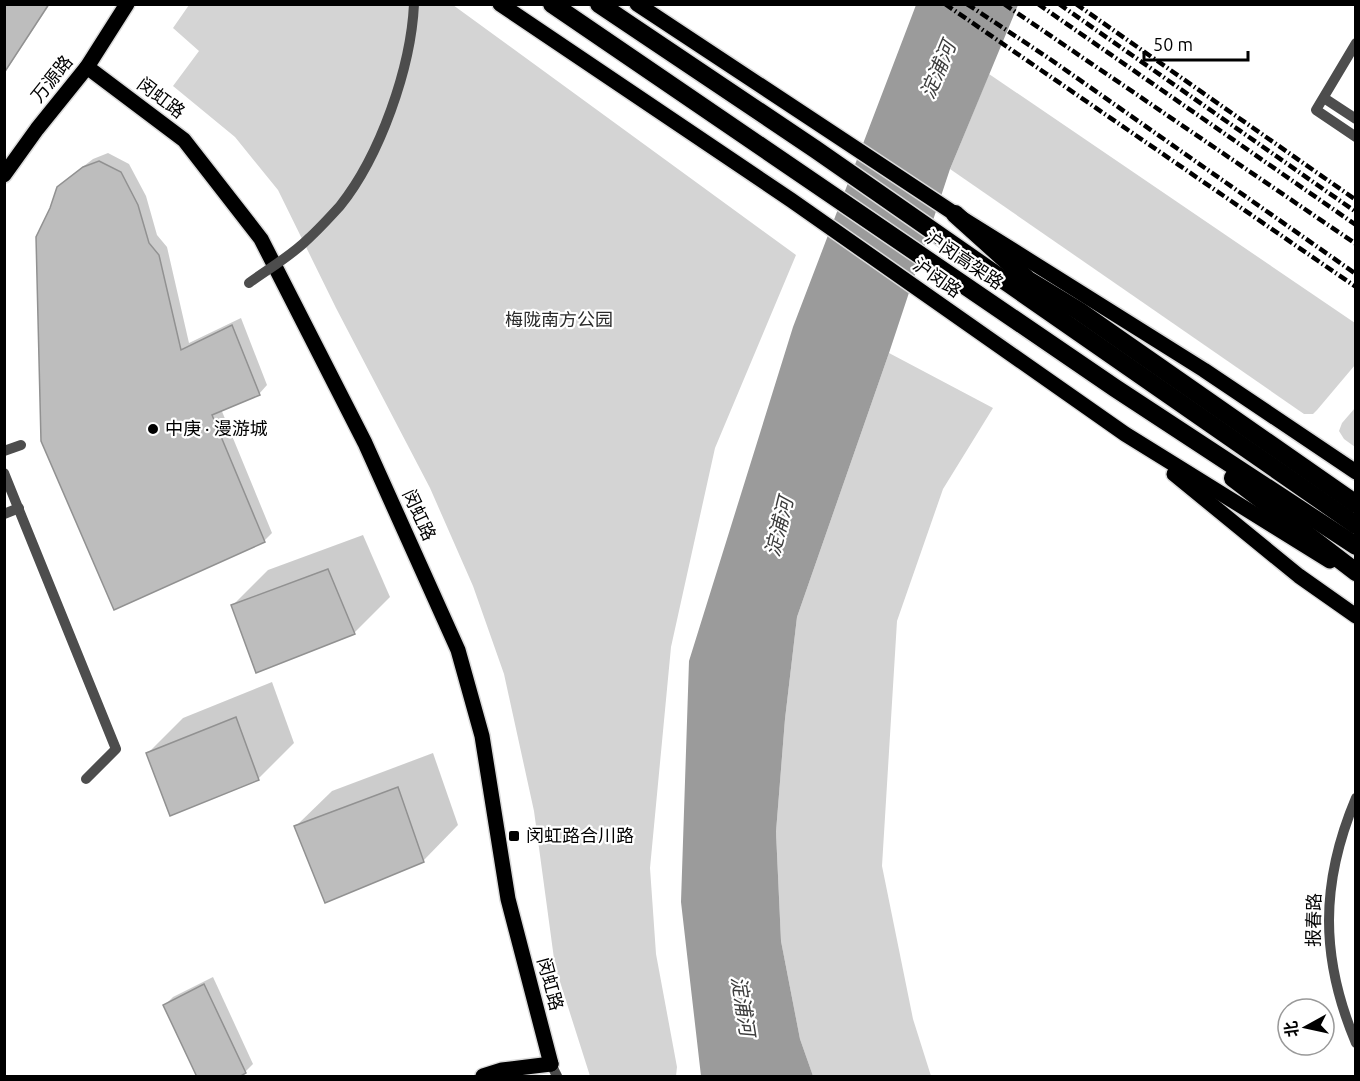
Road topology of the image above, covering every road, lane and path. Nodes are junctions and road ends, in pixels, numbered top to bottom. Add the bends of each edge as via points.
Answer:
1 (127, 4) edge
2 (414, 4) edge
3 (500, 4) edge
4 (552, 4) edge
5 (599, 4) edge
6 (637, 4) edge
7 (1356, 43) edge
8 (87, 67) junction
9 (1324, 98) junction
10 (1356, 119) edge
11 (1356, 137) edge
12 (4, 175) edge
13 (955, 214) junction
14 (249, 283) dead end
15 (1131, 369) junction
16 (1115, 388) junction
17 (1125, 434) junction
18 (21, 445) dead end
19 (4, 451) edge
20 (1356, 472) edge
21 (4, 473) edge
22 (1356, 504) edge
23 (19, 508) junction
24 (1356, 510) edge
25 (4, 514) edge
26 (1356, 525) edge
27 (1356, 546) edge
28 (1356, 572) edge
29 (1356, 577) edge
30 (1356, 616) edge
31 (86, 779) dead end
32 (1356, 798) edge
33 (1356, 1043) edge
34 (554, 1070) edge
35 (483, 1077) edge
36 (531, 1077) edge

1 - 8 main road, 万源路
2 - 14 street, bridge via 404,70 387,121 365,166 340,205 306,241
3 - 17 main road, 沪闵路
4 - 16 highway, 沪闵高架路
5 - 15 highway, 沪闵高架路 via 815,148
6 - 13 main road
7 - 9 street
8 - 12 main road, 万源路
8 - 34 main road, 闵虹路 via 184,140 261,239 365,443 458,650 482,736 508,899
9 - 10 street
9 - 11 street via 1316,110
13 - 20 main road via 1204,370
13 - 22 highway via 1028,280 1079,311
15 - 24 highway
15 - 26 highway, 沪闵高架路
16 - 27 highway, 沪闵高架路
16 - 28 highway
17 - 29 main road, 沪闵路
17 - 30 main road via 1299,576
18 - 19 street
21 - 23 street
23 - 25 street
23 - 31 street via 116,749
32 - 33 street, 报春路 via 1337,850 1328,910 1335,986
34 - 35 main road via 502,1070
34 - 36 main road

